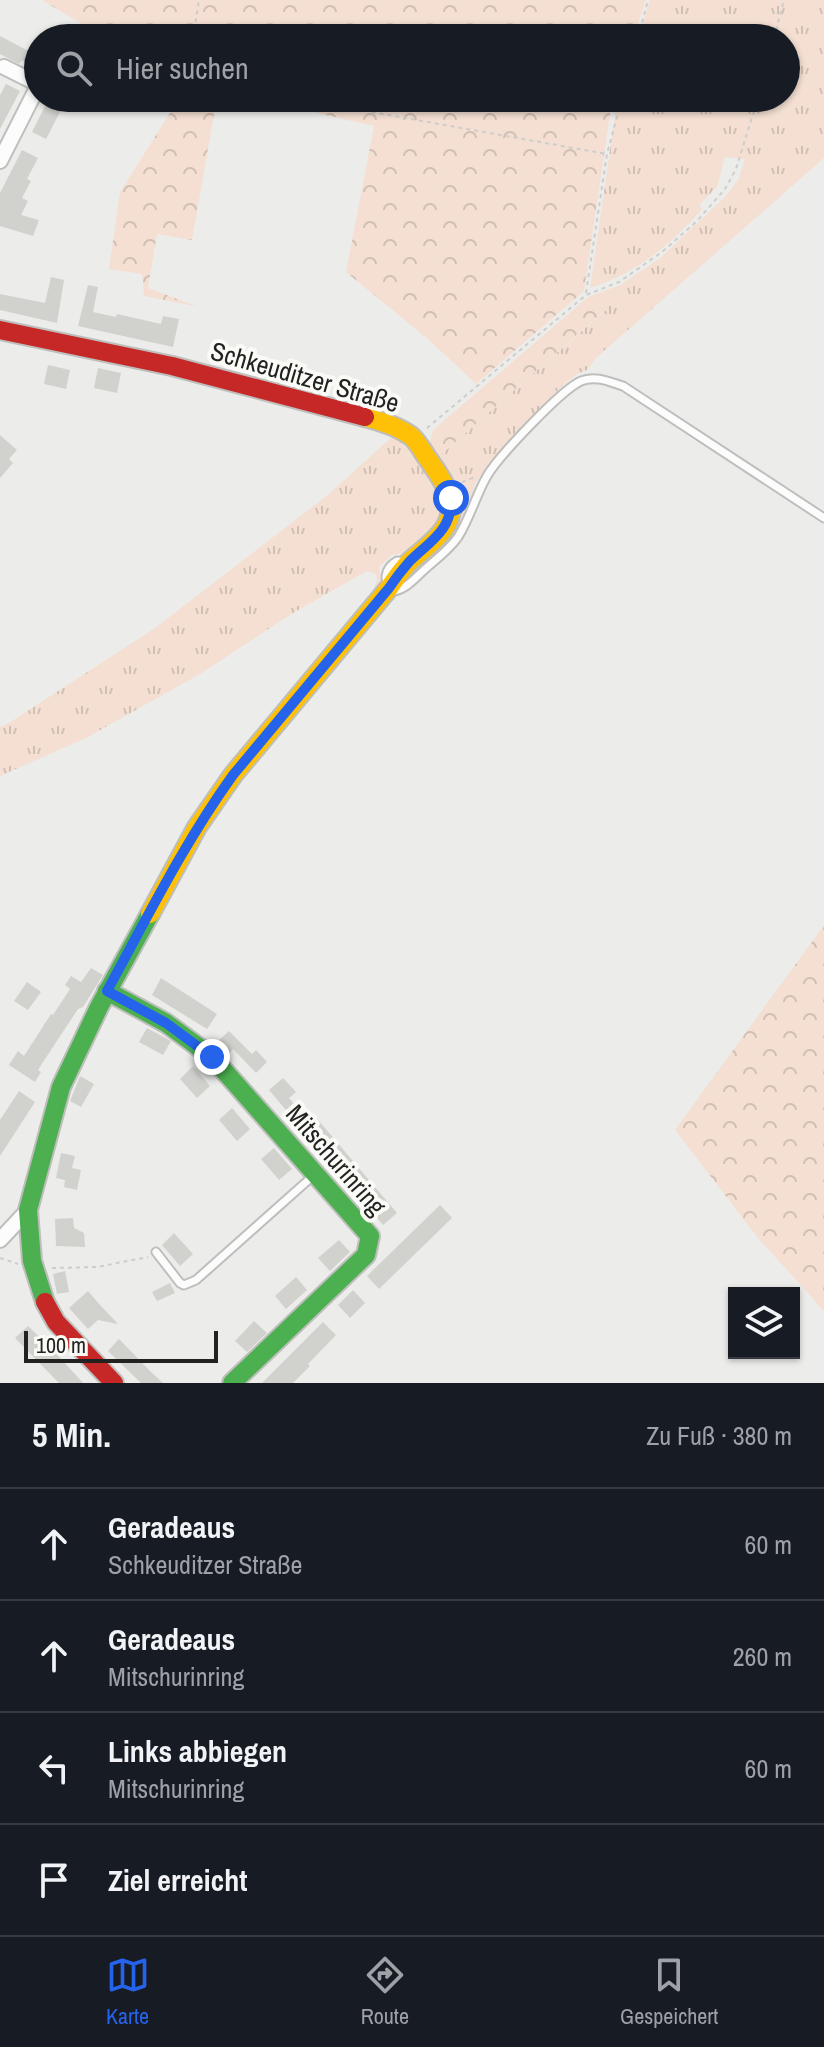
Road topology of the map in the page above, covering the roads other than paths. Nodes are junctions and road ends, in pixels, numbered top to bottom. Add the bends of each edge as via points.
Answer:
1 (4, 67) dead end
2 (24, 78) edge
3 (24, 112) edge
4 (0, 161) edge
5 (0, 330) edge
6 (824, 518) edge
7 (389, 588) junction
8 (107, 991) junction
9 (314, 1175) junction
10 (28, 1210) junction
11 (0, 1240) edge
12 (156, 1252) road end
13 (114, 1383) edge
14 (232, 1383) edge

1 - 2 street
3 - 4 street
5 - 7 street, Schkeuditzer Straße via 203,374 387,423 414,439 449,490 452,508 436,538
6 - 7 lane via 623,386 583,380 507,450 488,475 458,537 409,585
7 - 8 street via 215,799
8 - 9 street, Mitschurinring via 166,1023 212,1057
8 - 10 street via 61,1087
9 - 12 lane via 196,1280 180,1283
9 - 14 street, Mitschurinring via 370,1236 366,1255
10 - 11 street
10 - 13 street via 34,1268 46,1305

